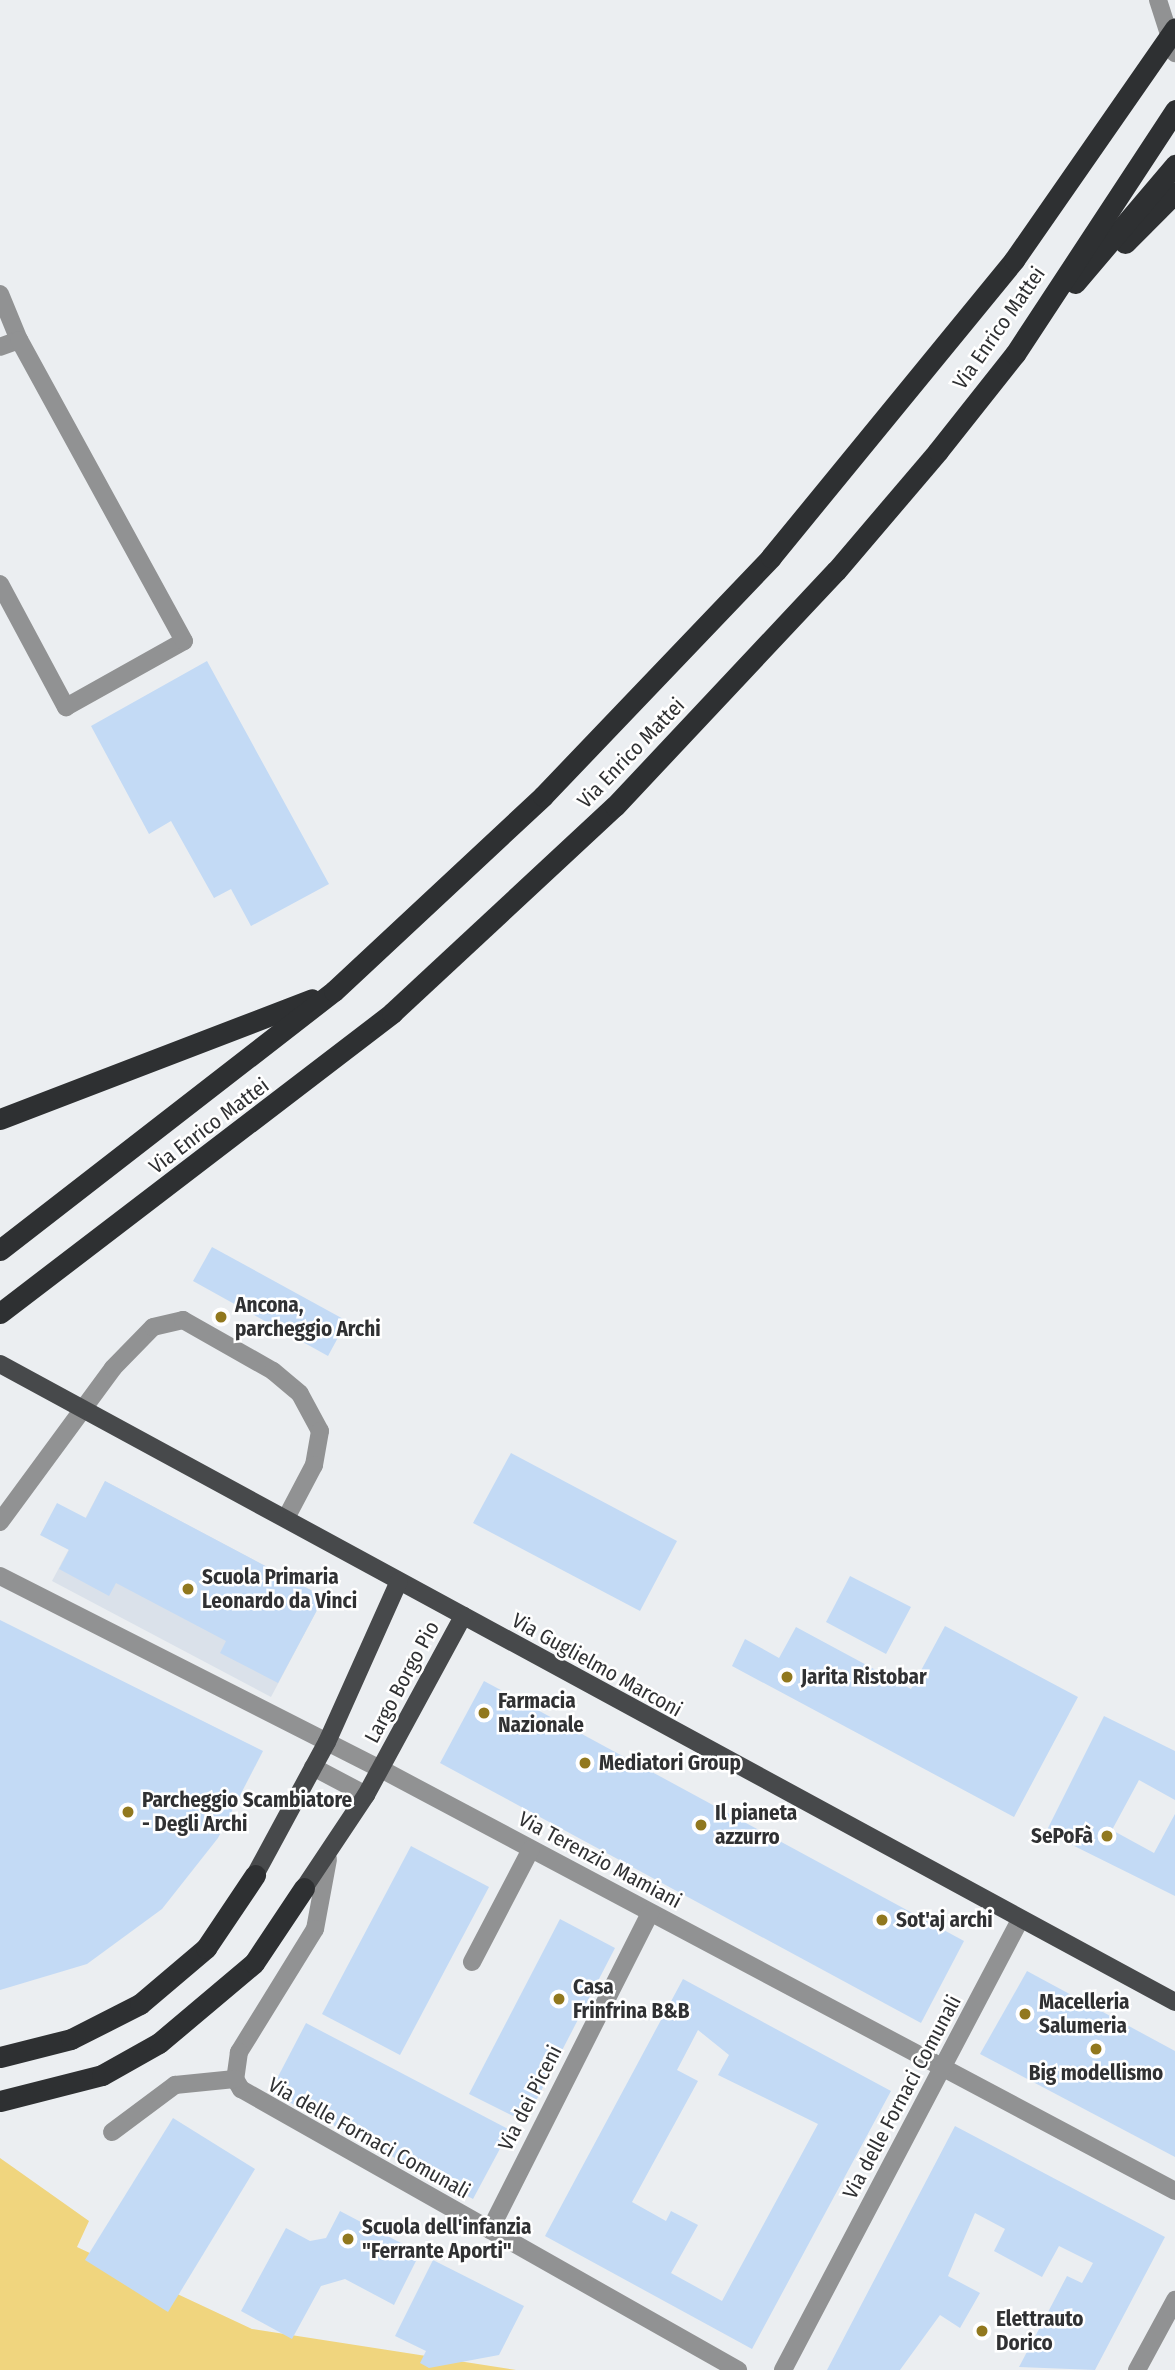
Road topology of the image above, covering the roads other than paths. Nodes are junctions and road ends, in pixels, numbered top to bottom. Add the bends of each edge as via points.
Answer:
1 (1158, 0) edge
2 (1175, 28) edge
3 (1175, 53) edge
4 (1175, 110) edge
5 (1175, 165) edge
6 (1175, 193) edge
7 (0, 293) edge
8 (19, 340) junction
9 (0, 347) edge
10 (1015, 354) junction
11 (0, 584) edge
12 (334, 991) junction
13 (0, 1119) edge
14 (0, 1250) edge
15 (0, 1313) edge
16 (0, 1364) edge
17 (81, 1408) junction
18 (286, 1518) junction
19 (0, 1522) edge
20 (0, 1576) edge
21 (399, 1581) junction
22 (463, 1616) junction
23 (327, 1742) junction
24 (313, 1767) junction
25 (381, 1769) junction
26 (366, 1795) junction
27 (531, 1849) junction
28 (328, 1859) junction
29 (255, 1875) joint
30 (304, 1888) joint
31 (650, 1913) junction
32 (1020, 1920) junction
33 (472, 1962) dead end
34 (1175, 2002) edge
35 (0, 2057) edge
36 (944, 2068) junction
37 (235, 2079) junction
38 (0, 2101) edge
39 (112, 2132) dead end
40 (1175, 2191) edge
41 (490, 2230) junction
42 (1175, 2300) edge
43 (738, 2370) edge
44 (783, 2370) edge
45 (1137, 2370) edge

1 - 3 street
2 - 12 highway, Via Enrico Mattei, bridge via 1014,260 771,557 543,796
4 - 10 highway, Via Enrico Mattei
5 - 10 highway
6 - 10 highway
7 - 8 street
8 - 9 street
8 - 11 street via 184,641 65,707
10 - 15 highway, Via Enrico Mattei via 836,570 562,859 318,1073
12 - 13 highway
12 - 14 highway, Via Enrico Mattei
16 - 17 main road, Via Guglielmo Marconi
17 - 18 main road, Via Guglielmo Marconi
17 - 18 street via 153,1327 183,1320 273,1370 300,1394 320,1431 314,1465
17 - 19 street
18 - 21 main road, Via Guglielmo Marconi
20 - 23 street, Via Terenzio Mamiani
21 - 22 main road, Via Guglielmo Marconi
21 - 23 main road, Largo Borgo Pio
22 - 25 main road, Largo Borgo Pio
22 - 32 main road, Via Guglielmo Marconi
23 - 24 main road
23 - 25 street, Via Terenzio Mamiani
24 - 26 street
24 - 29 main road
25 - 26 main road
25 - 27 street, Via Terenzio Mamiani
26 - 28 main road
27 - 31 street, Via Terenzio Mamiani
27 - 33 street
28 - 30 main road
28 - 37 street via 318,1922 244,2039
29 - 35 highway via 206,1948 140,2004 71,2039
30 - 38 highway via 254,1963 159,2043 102,2075
31 - 36 street, Via Terenzio Mamiani
31 - 41 street, Via dei Piceni
32 - 34 main road, Via Guglielmo Marconi
32 - 36 street, Via delle Fornaci Comunali
36 - 40 street, Via Terenzio Mamiani
36 - 44 street, Via delle Fornaci Comunali
37 - 39 street via 175,2085
37 - 41 street, Via delle Fornaci Comunali via 259,2105
41 - 43 street, Via delle Fornaci Comunali
42 - 45 street

